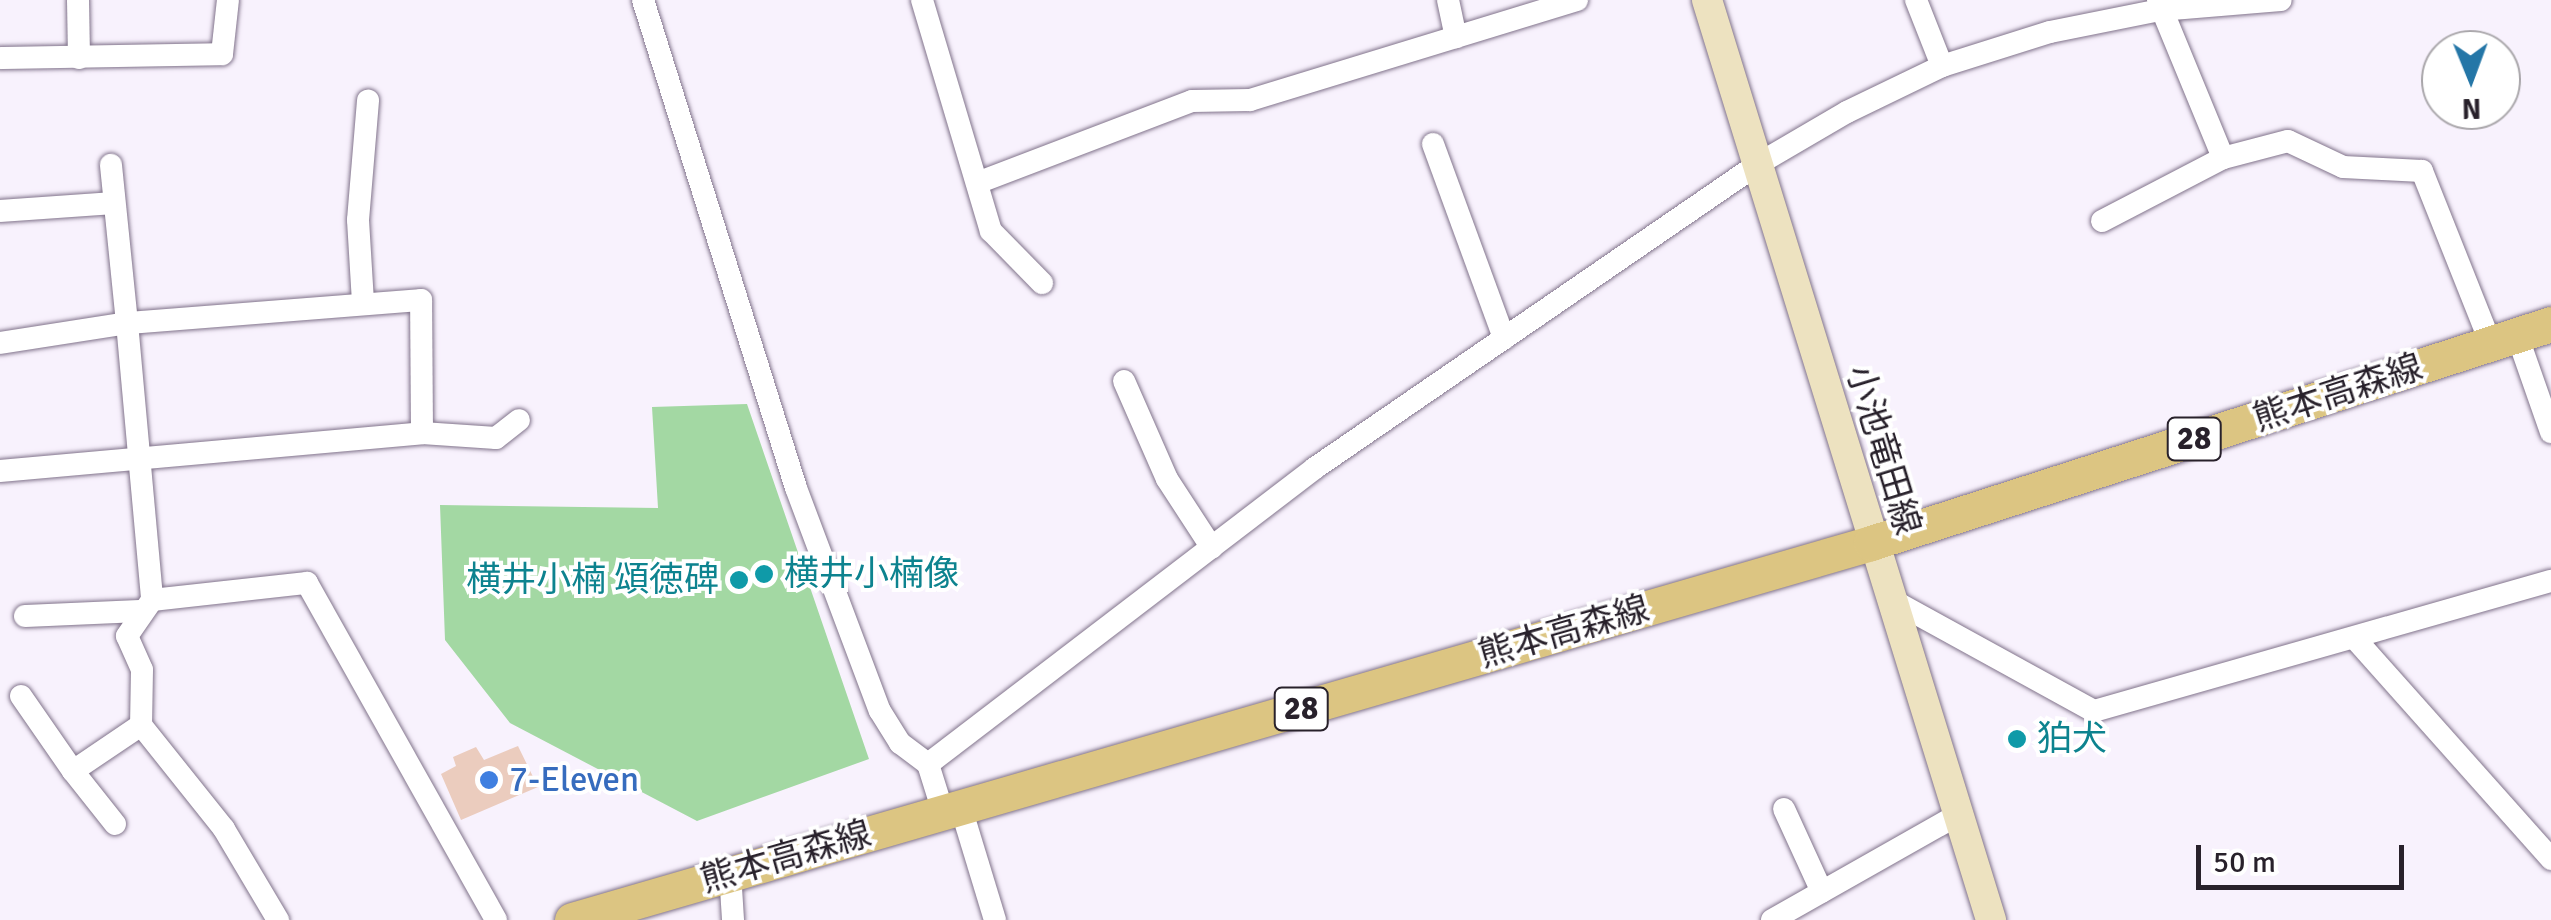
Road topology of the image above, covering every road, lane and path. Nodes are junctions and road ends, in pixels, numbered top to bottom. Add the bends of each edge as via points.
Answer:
1 (78, 0) edge
2 (228, 0) edge
3 (643, 0) edge
4 (922, 0) edge
5 (1448, 0) edge
6 (1707, 0) edge
7 (1916, 0) edge
8 (2281, 0) edge
9 (1567, 2) edge
10 (2159, 5) edge
11 (1456, 36) junction
12 (0, 58) edge
13 (79, 58) junction
14 (1942, 66) junction
15 (368, 100) dead end
16 (1433, 144) dead end
17 (2223, 158) junction
18 (1758, 164) junction
19 (110, 165) dead end
20 (977, 183) junction
21 (114, 203) junction
22 (0, 211) edge
23 (2102, 220) dead end
24 (1042, 283) dead end
25 (363, 302) junction
26 (127, 324) junction
27 (2551, 324) edge
28 (1504, 338) junction
29 (2504, 340) junction
30 (0, 343) edge
31 (1124, 381) dead end
32 (519, 420) dead end
33 (2551, 432) edge
34 (422, 433) junction
35 (139, 461) junction
36 (0, 470) edge
37 (1871, 544) junction
38 (1212, 548) junction
39 (2551, 581) edge
40 (1890, 599) junction
41 (146, 605) junction
42 (25, 616) dead end
43 (2357, 641) junction
44 (21, 696) dead end
45 (140, 725) junction
46 (928, 764) junction
47 (74, 771) junction
48 (1784, 808) dead end
49 (952, 810) junction
50 (1954, 817) junction
51 (115, 824) dead end
52 (2551, 858) edge
53 (730, 872) junction
54 (1822, 892) junction
55 (278, 920) edge
56 (496, 920) edge
57 (572, 920) edge
58 (733, 920) edge
59 (994, 920) edge
60 (1772, 920) edge
61 (1991, 920) edge

1 - 13 street
2 - 13 street via 222,54
3 - 46 street via 796,488 880,711 900,743
4 - 20 street
5 - 11 street
6 - 18 main road, 小池竜田線
7 - 14 street
8 - 10 street
9 - 11 street
10 - 14 street
10 - 17 street
11 - 20 street via 1250,100 1192,101
12 - 13 street
14 - 18 street
15 - 25 street via 358,220
16 - 28 street
17 - 23 street
17 - 29 street via 2288,141 2343,167 2422,171
18 - 28 street
18 - 37 main road, 小池竜田線
19 - 21 street
20 - 24 street via 991,231
21 - 22 street
21 - 26 street
25 - 26 street
25 - 34 street via 421,300
26 - 30 street
26 - 35 street
27 - 29 main road, 熊本高森線 / 28
28 - 38 street
29 - 33 street
29 - 37 main road, 熊本高森線 / 28
31 - 38 street via 1166,480
32 - 34 street via 496,438
34 - 35 street
35 - 36 street
35 - 41 street
37 - 40 main road, 小池竜田線
37 - 49 main road, 熊本高森線 / 28
38 - 46 street
39 - 43 street
40 - 43 street via 2094,711
40 - 50 main road, 小池竜田線
41 - 42 street
41 - 45 street via 128,636 142,670
41 - 56 street via 307,582
43 - 52 street
44 - 47 street
45 - 47 street
45 - 55 street via 224,829
46 - 49 street
47 - 51 street
48 - 54 street
49 - 53 main road, 熊本高森線 / 28
49 - 59 street
50 - 54 street
50 - 61 main road, 小池竜田線
53 - 57 main road, 熊本高森線 / 28
53 - 58 street
54 - 60 street

